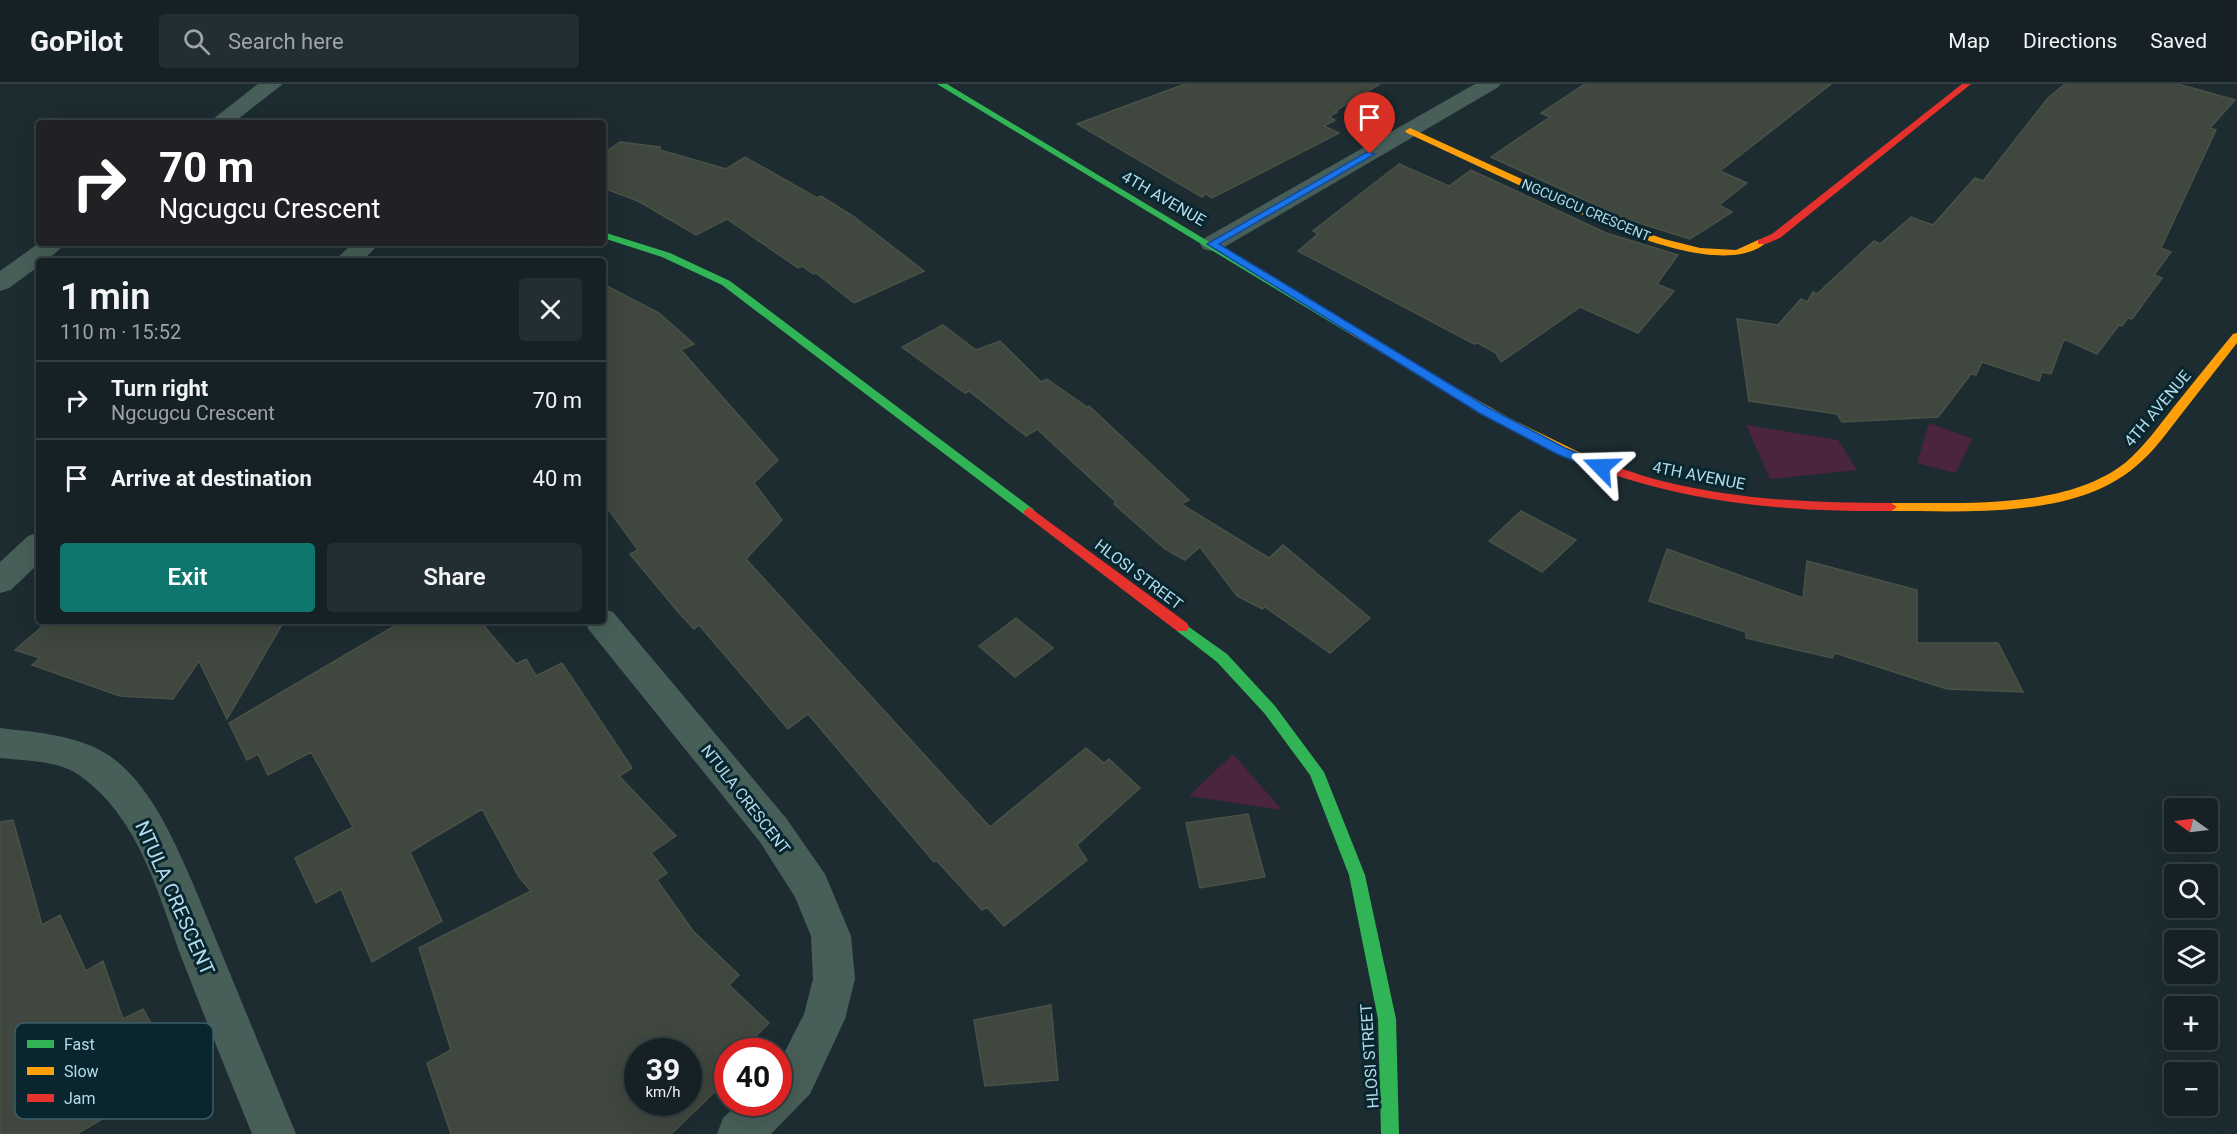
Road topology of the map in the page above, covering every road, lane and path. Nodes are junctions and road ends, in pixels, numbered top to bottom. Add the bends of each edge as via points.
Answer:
1 (272, 84) edge
2 (940, 84) edge
3 (1490, 84) edge
4 (1967, 84) edge
5 (223, 120) edge
6 (1410, 131) junction
7 (606, 236) edge
8 (1212, 244) junction
9 (52, 246) edge
10 (364, 246) edge
11 (350, 258) edge
12 (0, 284) edge
13 (2237, 336) edge
14 (36, 547) edge
15 (0, 580) edge
16 (603, 624) edge
17 (0, 743) edge
18 (792, 1082) edge
19 (758, 1116) edge
20 (274, 1134) edge
21 (740, 1134) edge
22 (1390, 1134) edge

1 - 5 street
2 - 8 street, 4TH AVENUE
3 - 6 street
4 - 6 street, NGCUGCU CRESCENT via 1776,236 1737,253 1700,250 1616,226
6 - 8 street
7 - 22 street, HLOSI STREET via 676,257 726,283 1222,658 1270,710 1316,772 1357,875 1387,1018
8 - 13 street, 4TH AVENUE via 1485,411 1561,451 1649,483 1751,502 1915,507 2053,497 2092,486 2120,472 2147,448
9 - 12 street
10 - 11 street
14 - 15 street
16 - 18 street, NTULA CRESCENT via 773,830 811,887 831,936 834,979 824,1019
17 - 20 street, NTULA CRESCENT via 69,754 94,765 117,785 147,829 174,887
19 - 21 street

